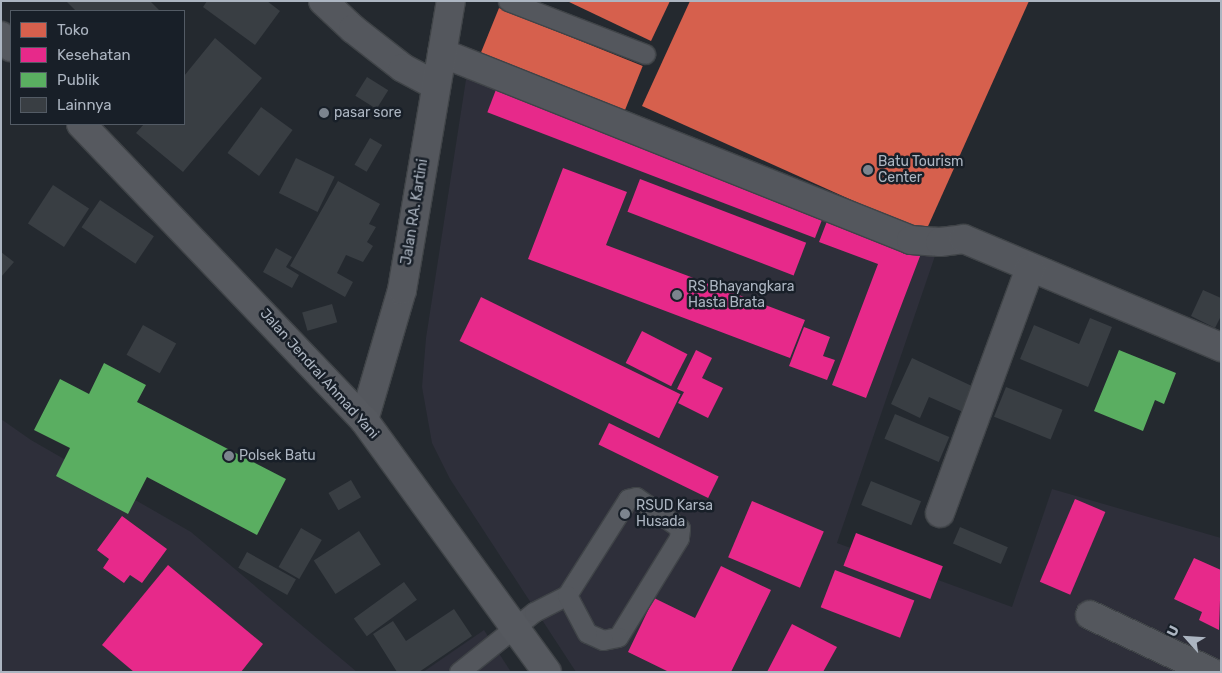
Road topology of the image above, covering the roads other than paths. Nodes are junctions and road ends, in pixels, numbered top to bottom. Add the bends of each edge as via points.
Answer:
1 (323, 1) edge
2 (451, 1) edge
3 (508, 1) edge
4 (1, 36) edge
5 (10, 46) edge
6 (442, 53) junction
7 (645, 54) dead end
8 (435, 85) junction
9 (83, 125) edge
10 (1030, 268) junction
11 (1221, 347) edge
12 (364, 420) junction
13 (940, 513) dead end
14 (567, 595) junction
15 (1090, 615) dead end
16 (515, 627) junction
17 (459, 672) edge
18 (547, 672) edge
19 (1210, 672) edge

1 - 8 street via 403,68
2 - 6 street, Jalan RA. Kartini
3 - 7 lane
4 - 5 main road
6 - 8 street, Jalan RA. Kartini
6 - 10 street via 911,240 940,242 964,239
8 - 12 street, Jalan RA. Kartini via 402,290
9 - 12 main road, Jalan Jendral Ahmad Yani
10 - 11 street
10 - 13 street
12 - 16 main road, Jalan Jendral Ahmad Yani
14 - 14 lane via 587,633 603,640 618,637 679,538 680,528 636,497 628,498
14 - 16 lane via 534,612
15 - 19 street
16 - 17 lane
16 - 18 main road, Jalan Jendral Ahmad Yani

